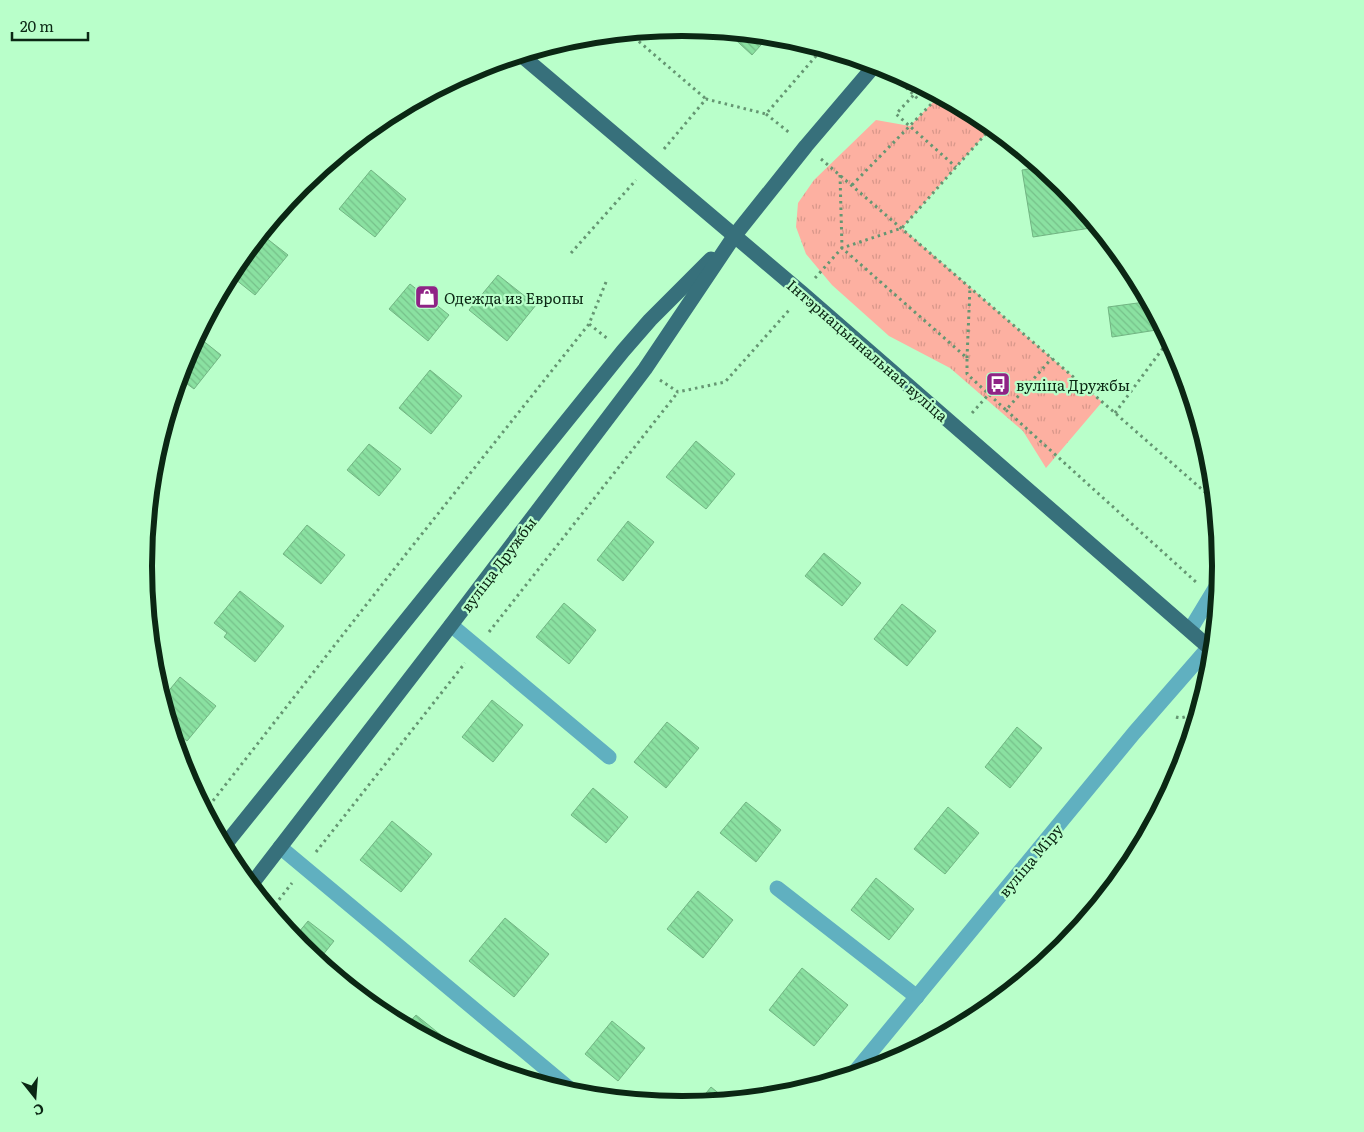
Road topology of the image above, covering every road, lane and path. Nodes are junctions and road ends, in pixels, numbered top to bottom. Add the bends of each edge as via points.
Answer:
1 (635, 38) edge
2 (818, 54) edge
3 (526, 60) edge
4 (870, 71) edge
5 (904, 85) edge
6 (917, 92) edge
7 (914, 95) junction
8 (706, 99) junction
9 (918, 100) dead end
10 (935, 101) edge
11 (766, 114) junction
12 (910, 126) junction
13 (806, 146) junction
14 (650, 164) junction
15 (956, 167) dead end
16 (840, 175) junction
17 (852, 184) junction
18 (735, 235) junction
19 (571, 252) dead end
20 (970, 288) junction
21 (589, 324) dead end
22 (1164, 347) edge
23 (967, 358) junction
24 (1052, 358) junction
25 (998, 384) dead end
26 (988, 394) junction
27 (1006, 410) junction
28 (1115, 413) junction
29 (959, 429) junction
30 (1206, 493) edge
31 (1211, 595) joint
32 (451, 625) junction
33 (1190, 630) junction
34 (1206, 644) edge
35 (1204, 657) edge
36 (609, 757) dead end
37 (210, 806) edge
38 (229, 840) edge
39 (280, 847) junction
40 (256, 879) edge
41 (777, 888) dead end
42 (917, 997) junction
43 (861, 1064) edge
44 (561, 1082) edge

1 - 8 path
2 - 11 path
3 - 14 main road, Інтэрнацыянальная вуліца
4 - 13 main road, вуліца Дружбы
5 - 7 path
6 - 7 path
7 - 9 path
7 - 12 path via 896,114
8 - 11 path
8 - 14 path
10 - 12 path
11 - 13 path
12 - 15 path
12 - 17 path
13 - 16 path
13 - 18 main road, вуліца Дружбы
14 - 18 main road, Інтэрнацыянальная вуліца
14 - 19 path
16 - 17 path
16 - 23 path via 842,248
17 - 20 path
18 - 29 main road, Інтэрнацыянальная вуліца
18 - 32 main road, вуліца Дружбы via 645,369
18 - 38 main road, вуліца Дружбы via 623,351
20 - 23 path
20 - 24 path
21 - 37 path
22 - 28 path
23 - 26 path via 967,374
24 - 27 path
24 - 28 path
25 - 26 path
26 - 27 path
26 - 29 path
27 - 31 path
28 - 30 path
29 - 33 main road, Інтэрнацыянальная вуліца
31 - 33 street
32 - 36 street
32 - 39 main road, вуліца Дружбы
33 - 34 main road, Інтэрнацыянальная вуліца
35 - 42 street, вуліца Міру via 1134,733
39 - 40 main road, вуліца Дружбы
39 - 44 street
41 - 42 street
42 - 43 street, вуліца Міру

